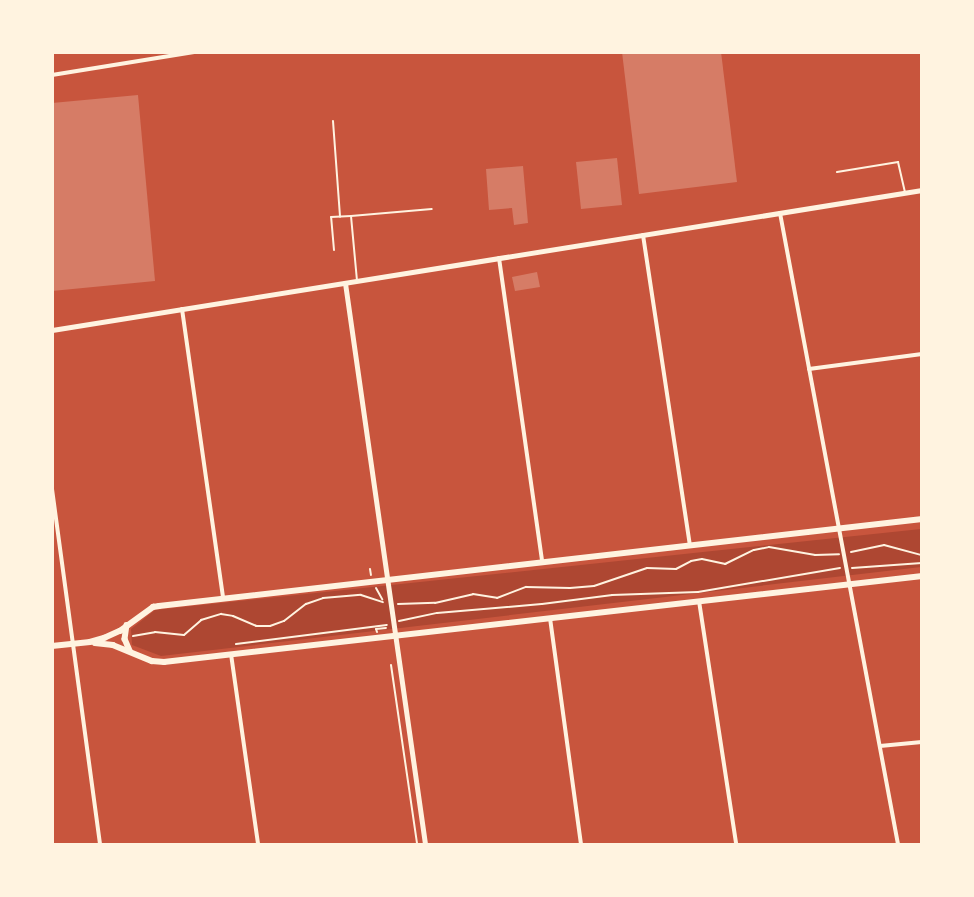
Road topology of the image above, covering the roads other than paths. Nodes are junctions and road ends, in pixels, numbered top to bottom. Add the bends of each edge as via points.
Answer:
1 (194, 52) edge
2 (175, 54) edge
3 (52, 75) edge
4 (333, 121) dead end
5 (837, 172) dead end
6 (922, 190) edge
7 (905, 193) junction
8 (432, 208) dead end
9 (780, 213) junction
10 (351, 216) junction
11 (340, 217) junction
12 (643, 235) junction
13 (334, 250) dead end
14 (499, 258) junction
15 (357, 281) junction
16 (345, 283) junction
17 (182, 309) junction
18 (52, 330) edge
19 (922, 354) edge
20 (809, 369) junction
21 (52, 489) edge
22 (922, 519) edge
23 (839, 528) junction
24 (690, 545) junction
25 (542, 562) junction
26 (922, 576) edge
27 (387, 579) junction
28 (850, 584) junction
29 (223, 597) junction
30 (699, 601) junction
31 (550, 618) junction
32 (127, 625) junction
33 (395, 635) junction
34 (90, 642) junction
35 (73, 644) junction
36 (52, 646) edge
37 (132, 653) junction
38 (231, 654) junction
39 (922, 742) edge
40 (880, 746) junction
41 (100, 844) edge
42 (258, 844) edge
43 (425, 844) edge
44 (581, 844) edge
45 (736, 844) edge
46 (898, 844) edge

1 - 2 street
2 - 3 street
4 - 11 lane
5 - 7 lane via 898,162
6 - 7 street
7 - 9 street
8 - 10 lane
9 - 12 street
9 - 20 street
10 - 11 lane
10 - 15 lane
11 - 13 lane via 331,217
12 - 14 street
12 - 24 street
14 - 15 street
14 - 25 street
15 - 16 street
16 - 17 street
16 - 27 street
17 - 18 street
17 - 29 street
19 - 20 street
20 - 23 street
21 - 35 street
22 - 23 main road
23 - 24 main road
23 - 28 street
24 - 25 main road
25 - 27 main road
26 - 28 main road
27 - 29 main road
27 - 33 street
28 - 30 main road
28 - 40 street
29 - 32 main road via 153,607
30 - 31 main road
30 - 45 street
31 - 33 main road
31 - 44 street
32 - 34 main road
32 - 37 main road via 125,636
33 - 38 main road
33 - 43 street
34 - 35 main road
34 - 37 main road via 113,645
35 - 36 main road
35 - 41 street
37 - 38 main road via 164,662
38 - 42 street
39 - 40 street
40 - 46 street

